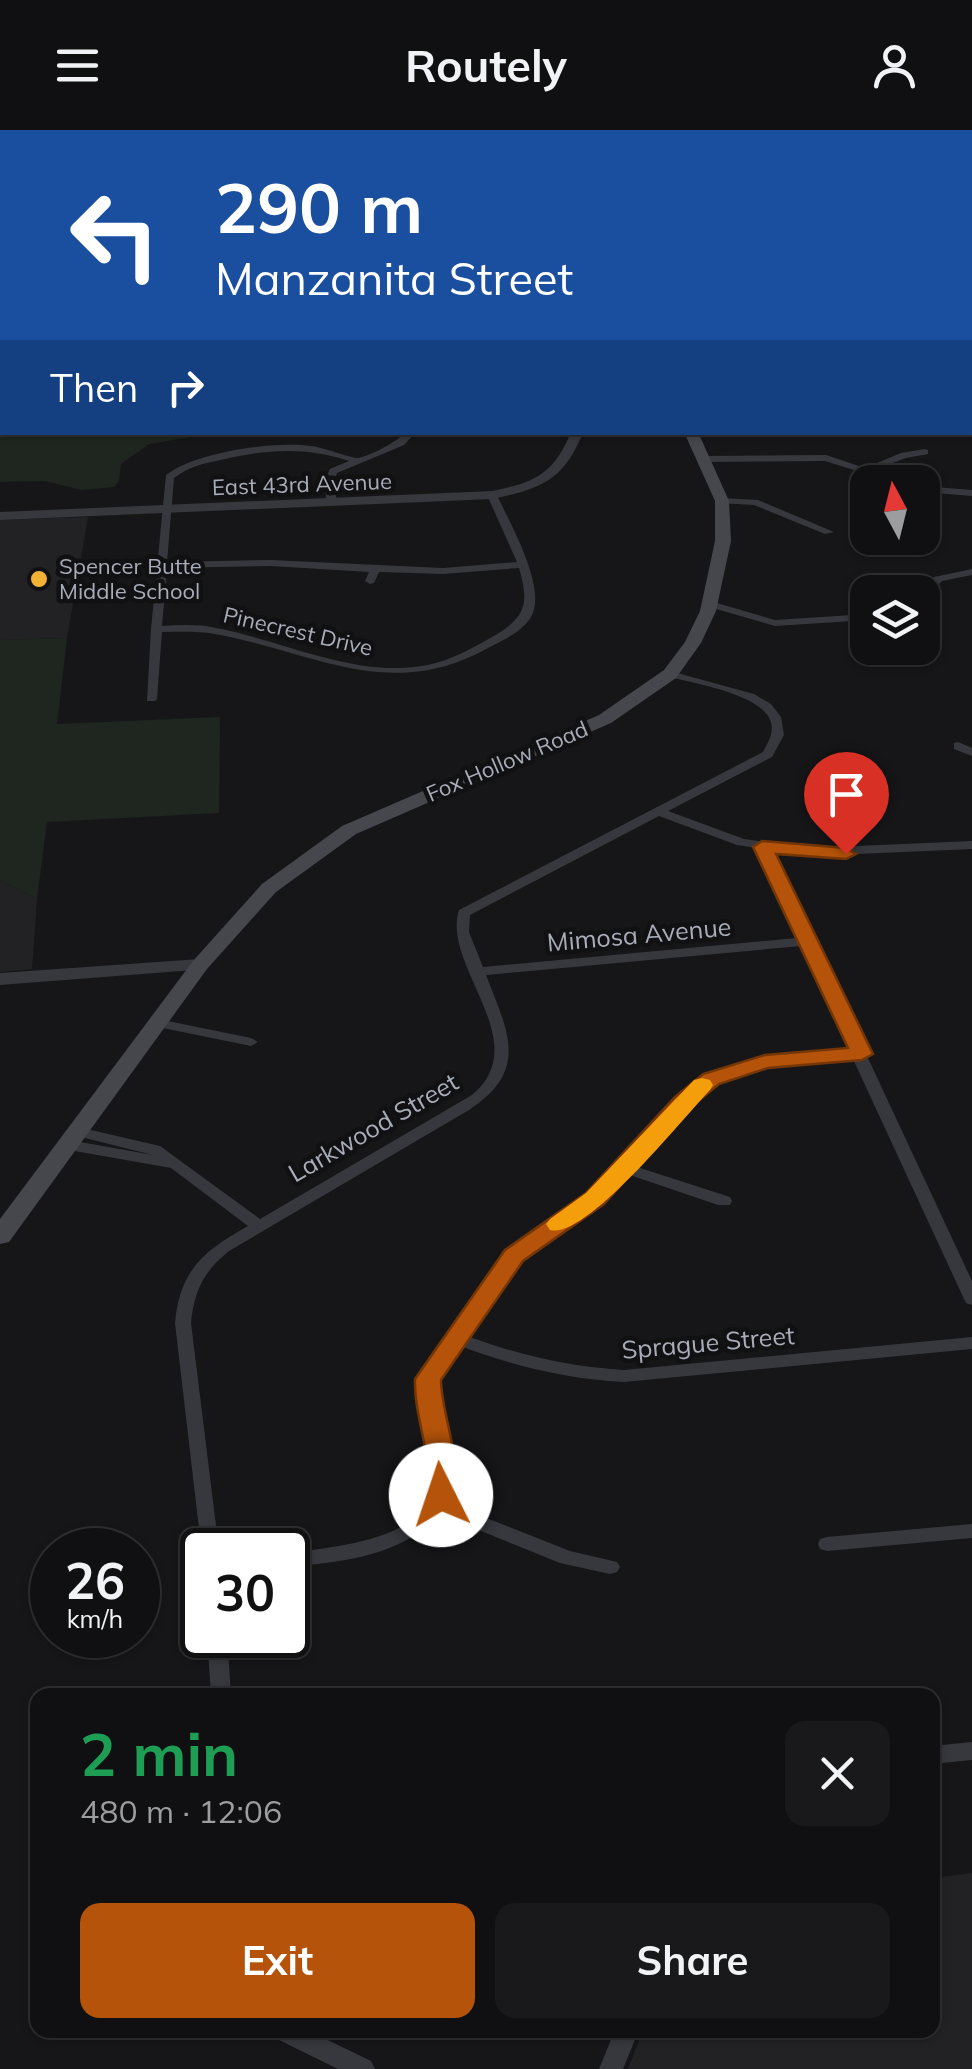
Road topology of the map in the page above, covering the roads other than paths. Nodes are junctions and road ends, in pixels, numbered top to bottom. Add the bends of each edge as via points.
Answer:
1 (409, 435) edge
2 (576, 435) edge
3 (692, 435) edge
4 (925, 452) dead end
5 (704, 459) junction
6 (355, 460) junction
7 (879, 465) edge
8 (850, 466) edge
9 (940, 491) edge
10 (972, 494) edge
11 (492, 495) junction
12 (722, 500) junction
13 (332, 502) junction
14 (165, 510) junction
15 (0, 516) edge
16 (829, 532) dead end
17 (522, 564) junction
18 (162, 566) junction
19 (972, 572) edge
20 (940, 579) edge
21 (710, 604) junction
22 (850, 618) edge
23 (156, 630) junction
24 (670, 674) junction
25 (151, 699) dead end
26 (958, 746) dead end
27 (972, 752) edge
28 (659, 812) junction
29 (972, 845) edge
30 (762, 847) junction
31 (806, 941) junction
32 (200, 965) junction
33 (476, 972) junction
34 (0, 979) edge
35 (158, 1023) junction
36 (251, 1042) dead end
37 (862, 1054) junction
38 (73, 1139) junction
39 (625, 1168) junction
40 (724, 1201) dead end
41 (259, 1226) junction
42 (0, 1236) edge
43 (972, 1299) edge
44 (454, 1337) junction
45 (972, 1343) edge
46 (435, 1505) junction
47 (208, 1528) edge
48 (972, 1531) edge
49 (827, 1544) dead end
50 (310, 1556) edge
51 (610, 1567) dead end
52 (219, 1658) edge
53 (221, 1688) edge
54 (972, 1751) edge
55 (940, 1754) edge
56 (299, 2038) edge
57 (625, 2038) edge
58 (363, 2069) edge
59 (611, 2069) edge

1 - 6 street
2 - 11 street, East 43rd Avenue via 552,475
3 - 5 main road, Fox Hollow Road
4 - 7 street
5 - 8 street via 810,456
5 - 12 main road, Fox Hollow Road
6 - 13 street via 330,476
6 - 14 street via 288,444 191,464 168,477
9 - 10 street
11 - 13 street, East 43rd Avenue
11 - 17 street, Pinecrest Drive
12 - 16 street via 755,502
12 - 21 main road, Fox Hollow Road via 723,541
13 - 14 street, East 43rd Avenue
14 - 15 street, East 43rd Avenue
14 - 18 street
17 - 18 street via 373,575 272,563
17 - 23 street, Pinecrest Drive via 527,616 478,653 441,668 364,669 216,631
18 - 23 street
19 - 20 street
21 - 22 street via 775,623
21 - 24 main road, Fox Hollow Road
23 - 25 street
24 - 28 street, Larkwood Street via 760,701 782,726 768,754
24 - 32 main road, Fox Hollow Road via 605,719 349,830 269,888
26 - 27 street
28 - 30 street
28 - 33 street, Larkwood Street via 464,913 461,924
29 - 30 street via 846,854
30 - 31 street
31 - 33 street, Mimosa Avenue
31 - 37 street
32 - 34 street
32 - 35 main road, Fox Hollow Road
33 - 41 street, Larkwood Street via 502,1048 500,1071 486,1090
35 - 36 street
35 - 38 main road, Fox Hollow Road
37 - 39 street via 724,1072 683,1102
37 - 43 street
38 - 41 street via 138,1160 178,1164
38 - 42 main road, Fox Hollow Road
39 - 40 street
39 - 44 street via 584,1208 514,1256
41 - 47 street, Larkwood Street via 207,1259 194,1273 184,1304
44 - 45 street, Sprague Street via 526,1364 624,1376
44 - 46 street via 428,1379 444,1484
46 - 50 street via 383,1544
46 - 51 street via 567,1558
48 - 49 street
52 - 53 street
54 - 55 street
56 - 58 street
57 - 59 street

